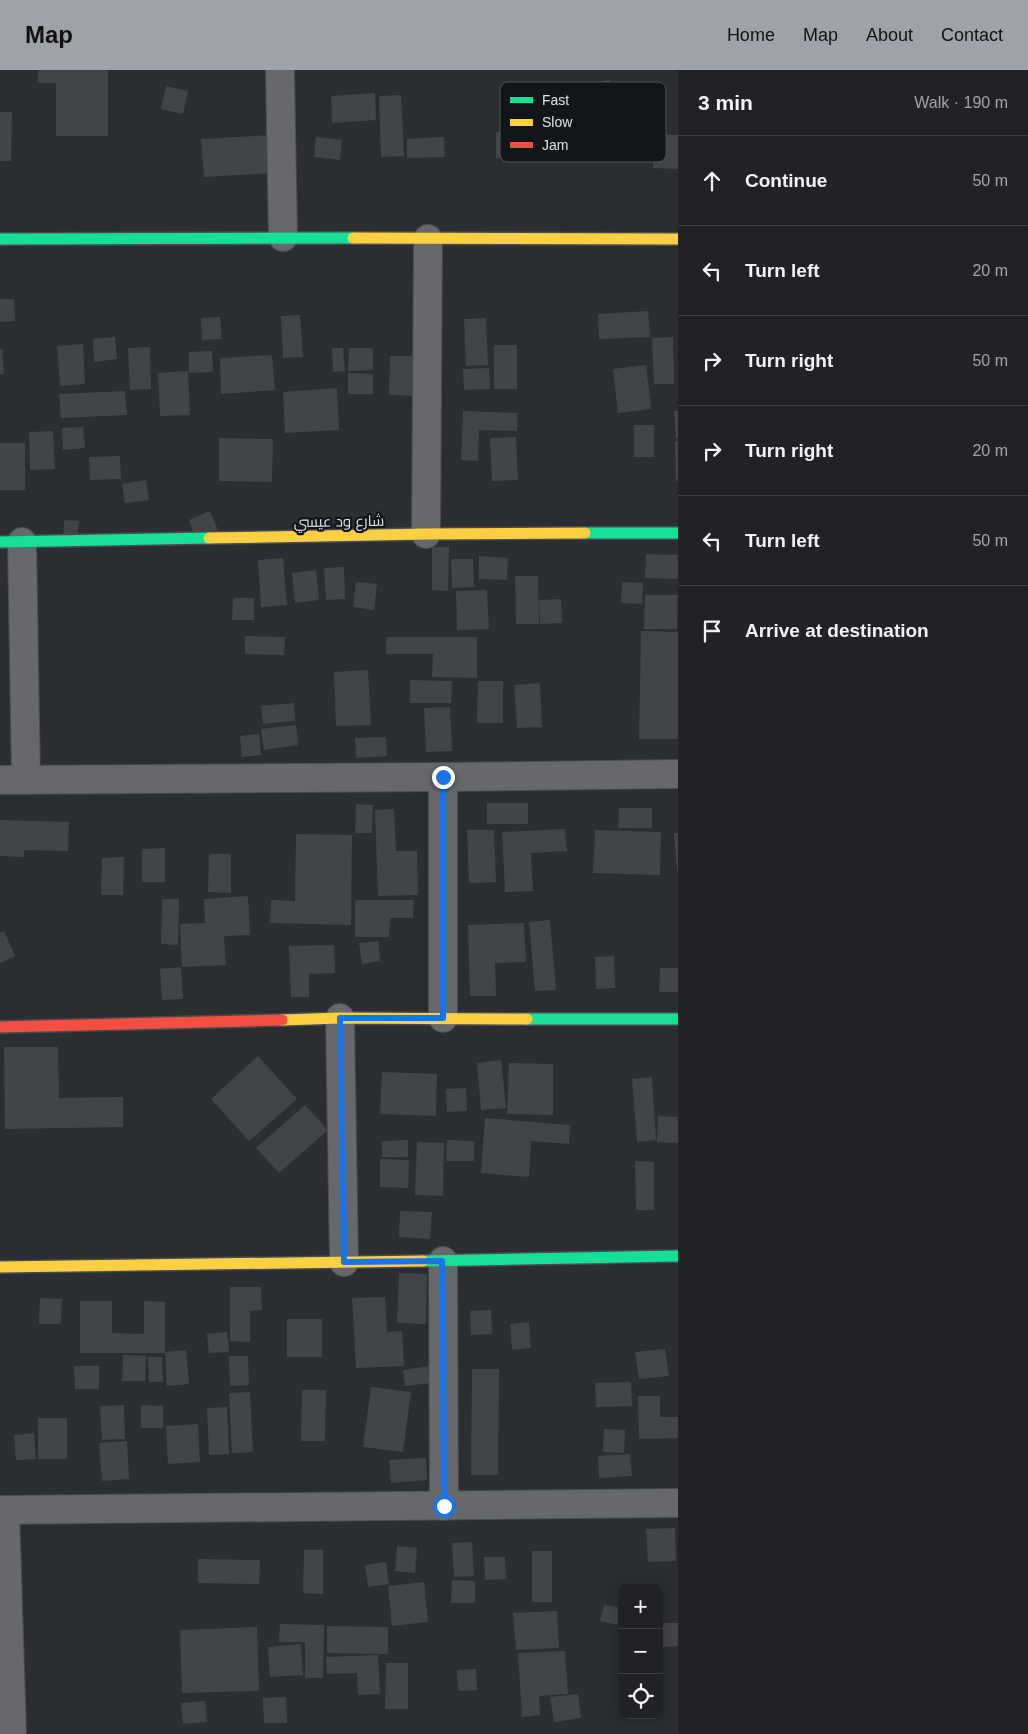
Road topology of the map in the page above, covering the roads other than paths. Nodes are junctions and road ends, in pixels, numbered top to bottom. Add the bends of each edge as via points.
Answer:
1 (280, 70) edge
2 (283, 237) junction
3 (0, 239) edge
4 (428, 239) junction
5 (678, 239) edge
6 (678, 532) edge
7 (426, 534) junction
8 (11, 542) edge
9 (678, 774) edge
10 (443, 777) junction
11 (13, 780) edge
12 (340, 1018) junction
13 (443, 1018) junction
14 (678, 1019) edge
15 (0, 1028) edge
16 (678, 1256) edge
17 (442, 1261) junction
18 (344, 1262) junction
19 (0, 1266) edge
20 (678, 1503) edge
21 (444, 1506) junction
22 (2, 1510) edge
23 (12, 1734) edge

1 - 2 street
2 - 3 street
2 - 4 street
4 - 5 street
4 - 7 street
6 - 7 street, شارع ود عيسي
7 - 8 street, شارع ود عيسي
8 - 11 street
9 - 10 street
10 - 11 street
10 - 13 street
12 - 13 street
12 - 15 street
12 - 18 street
13 - 14 street
16 - 17 street
17 - 18 street
17 - 21 street
18 - 19 street
20 - 21 street
21 - 22 street
22 - 23 street

